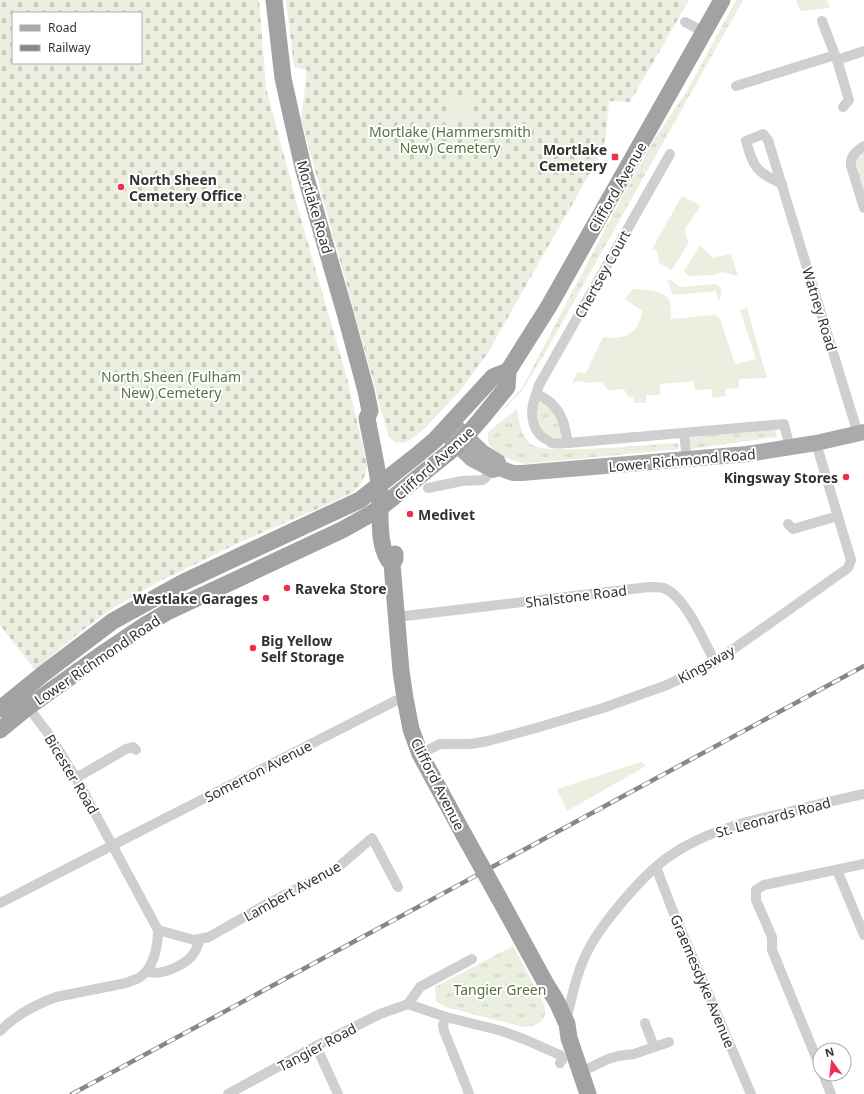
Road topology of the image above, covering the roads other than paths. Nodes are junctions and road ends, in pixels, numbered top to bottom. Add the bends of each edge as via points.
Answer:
1 (274, 0) edge
2 (722, 0) edge
3 (822, 21) dead end
4 (685, 22) dead end
5 (704, 32) junction
6 (864, 51) edge
7 (836, 58) junction
8 (736, 86) dead end
9 (843, 106) dead end
10 (864, 146) edge
11 (670, 154) dead end
12 (782, 184) junction
13 (864, 208) edge
14 (508, 371) junction
15 (536, 394) junction
16 (448, 427) junction
17 (861, 433) edge
18 (684, 434) junction
19 (461, 441) junction
20 (568, 443) junction
21 (816, 443) junction
22 (790, 448) junction
23 (687, 460) junction
24 (494, 465) junction
25 (385, 480) junction
26 (428, 488) dead end
27 (386, 503) junction
28 (838, 516) junction
29 (788, 524) dead end
30 (261, 546) junction
31 (269, 564) junction
32 (184, 582) junction
33 (192, 600) junction
34 (397, 617) junction
35 (715, 662) junction
36 (404, 698) junction
37 (28, 707) junction
38 (0, 709) edge
39 (0, 730) edge
40 (136, 750) dead end
41 (420, 754) junction
42 (76, 778) junction
43 (864, 794) edge
44 (113, 844) junction
45 (864, 864) edge
46 (656, 867) junction
47 (837, 870) junction
48 (398, 888) dead end
49 (0, 903) edge
50 (158, 930) junction
51 (864, 935) edge
52 (199, 940) junction
53 (472, 959) dead end
54 (147, 971) junction
55 (546, 984) junction
56 (408, 1004) junction
57 (446, 1017) junction
58 (564, 1018) junction
59 (646, 1023) dead end
60 (0, 1031) edge
61 (568, 1038) junction
62 (669, 1042) dead end
63 (316, 1046) junction
64 (654, 1047) junction
65 (812, 1048) edge
66 (560, 1064) dead end
67 (581, 1072) junction
68 (826, 1082) edge
69 (228, 1094) edge
70 (338, 1094) edge
71 (469, 1094) edge
72 (588, 1094) edge
73 (751, 1094) edge
74 (831, 1094) edge

1 - 25 highway, Mortlake Road via 283,78 294,128 370,411 376,417
2 - 5 highway, Clifford Avenue
3 - 7 street
4 - 5 street
5 - 14 highway, Clifford Avenue via 549,306
6 - 7 street
7 - 8 street
7 - 9 street via 849,100
10 - 13 street via 853,154 851,166
11 - 15 street, Chertsey Court
12 - 12 street, Watney Road via 768,140 763,134 746,141 752,163 763,174
12 - 17 street, Watney Road
14 - 16 highway, Clifford Avenue via 493,377
14 - 19 highway, Clifford Avenue via 507,387
15 - 20 street via 548,400 560,412
15 - 20 street, Chertsey Court via 532,404 535,426 541,435 552,443
16 - 19 main road, Lower Richmond Road
16 - 25 highway, Clifford Avenue
17 - 21 main road, Lower Richmond Road
18 - 20 street, Chertsey Court
18 - 22 street, Chertsey Court via 784,424
18 - 23 street
19 - 24 main road, Lower Richmond Road via 472,459
19 - 27 highway, Clifford Avenue
21 - 22 main road, Lower Richmond Road
21 - 28 street, Kingsway
22 - 23 main road, Lower Richmond Road
23 - 24 main road, Lower Richmond Road via 522,473 513,473
24 - 26 street via 483,480 462,481
25 - 27 highway, Mortlake Road
25 - 30 highway, Lower Richmond Road via 360,500
27 - 31 highway, Lower Richmond Road via 342,530
27 - 34 highway, Clifford Avenue via 395,559 392,564
28 - 29 street via 793,529
28 - 35 street, Kingsway via 851,560 848,568
30 - 31 highway
30 - 32 highway, Lower Richmond Road
31 - 33 highway, Lower Richmond Road
32 - 33 highway
32 - 38 highway, Lower Richmond Road via 113,621
33 - 37 highway, Lower Richmond Road via 145,625
34 - 35 street, Shalstone Road via 649,587 664,588 685,606
34 - 36 highway, Clifford Avenue
35 - 41 street, Kingsway via 667,686 595,710 488,741 440,744
36 - 41 highway, Clifford Avenue
36 - 44 street, Somerton Avenue
37 - 39 highway, Lower Richmond Road
37 - 42 street, Bicester Road
40 - 42 street via 133,747 126,749
41 - 55 highway, Clifford Avenue, bridge
42 - 44 street, Bicester Road
43 - 46 street, St. Leonards Road via 743,822 711,833 683,847
44 - 49 street
44 - 50 street, Bicester Road
45 - 47 street
46 - 58 street, St. Leonards Road via 613,912 596,937 583,959 574,982 570,1007
46 - 73 street, Graemesdyke Avenue
47 - 51 street
47 - 65 street via 764,885 756,890 756,900 772,937 772,950
48 - 52 street, Lambert Avenue via 372,838 336,869
50 - 52 street
50 - 54 street via 155,956
52 - 54 street via 185,962 156,973
53 - 56 street via 420,987
54 - 60 street via 140,978 126,983 46,1001 24,1011
55 - 58 highway, Clifford Avenue
55 - 61 highway, Clifford Avenue via 548,998
56 - 57 street
56 - 63 street, Tangier Road via 380,1014
57 - 66 street via 526,1040 560,1055
57 - 71 street via 444,1031
58 - 61 highway, Clifford Avenue
59 - 64 street
61 - 67 highway, Clifford Avenue
62 - 64 street
63 - 69 street, Tangier Road
63 - 70 street
64 - 67 street via 613,1058
67 - 72 highway, Clifford Avenue
68 - 74 street

